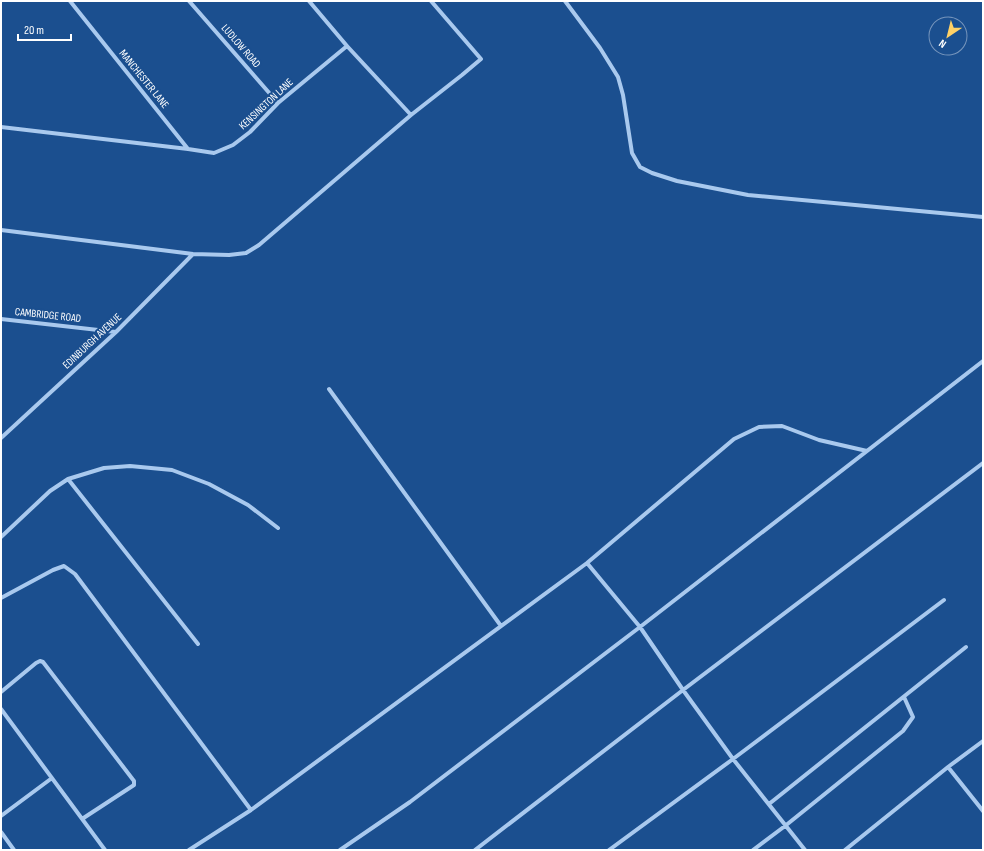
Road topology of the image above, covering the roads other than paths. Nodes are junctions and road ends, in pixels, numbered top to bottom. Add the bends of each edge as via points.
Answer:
1 (70, 1) edge
2 (189, 1) edge
3 (309, 1) edge
4 (431, 1) edge
5 (565, 1) edge
6 (347, 46) junction
7 (278, 103) junction
8 (411, 115) junction
9 (1, 127) edge
10 (188, 149) junction
11 (983, 217) edge
12 (1, 230) edge
13 (194, 254) junction
14 (1, 319) edge
15 (116, 332) junction
16 (983, 361) edge
17 (329, 389) dead end
18 (1, 438) edge
19 (867, 451) junction
20 (983, 463) edge
21 (68, 479) junction
22 (278, 528) dead end
23 (1, 537) edge
24 (587, 563) junction
25 (1, 598) edge
26 (944, 600) dead end
27 (501, 626) junction
28 (640, 627) junction
29 (198, 644) dead end
30 (966, 647) dead end
31 (683, 690) junction
32 (1, 692) edge
33 (904, 697) junction
34 (1, 709) edge
35 (983, 741) edge
36 (734, 759) junction
37 (948, 767) junction
38 (52, 778) junction
39 (769, 804) junction
40 (252, 810) junction
41 (983, 811) edge
42 (1, 816) edge
43 (82, 819) junction
44 (785, 826) junction
45 (1, 832) edge
46 (14, 850) edge
47 (105, 850) edge
48 (189, 850) edge
49 (340, 850) edge
50 (475, 850) edge
51 (609, 850) edge
52 (753, 850) edge
53 (805, 850) edge
54 (845, 850) edge

1 - 10 street, MANCHESTER LANE
2 - 7 street, LUDLOW ROAD
3 - 6 street
4 - 8 street via 481,59
5 - 11 street via 618,77 632,153 640,167 652,174 748,195
6 - 7 street, KENSINGTON LANE
6 - 8 street
7 - 10 street, KENSINGTON LANE via 250,132 233,145 214,153
8 - 13 street via 259,245 246,253
9 - 10 street, KENSINGTON LANE
12 - 13 street
13 - 15 street, EDINBURGH AVENUE
14 - 15 street, CAMBRIDGE ROAD
15 - 18 street, EDINBURGH AVENUE
16 - 19 street
17 - 27 street
19 - 24 street via 819,440 782,426 758,427 734,439
19 - 28 street
20 - 31 street
21 - 22 street via 104,468 130,466 172,470 209,484 248,505
21 - 23 street via 50,491
21 - 29 street
24 - 27 street
24 - 28 street
25 - 40 street via 64,566 75,574
26 - 36 street
27 - 40 street
28 - 31 street
28 - 49 street via 410,802
30 - 33 street
31 - 36 street
31 - 50 street
32 - 43 street via 36,663 43,662 134,781 134,785
33 - 39 street
33 - 44 street via 913,717 903,731
34 - 38 street
35 - 37 street
36 - 39 street
36 - 51 street
37 - 41 street
37 - 54 street
38 - 42 street
38 - 43 street
39 - 44 street
40 - 48 street
43 - 47 street
44 - 52 street
44 - 53 street
45 - 46 street

